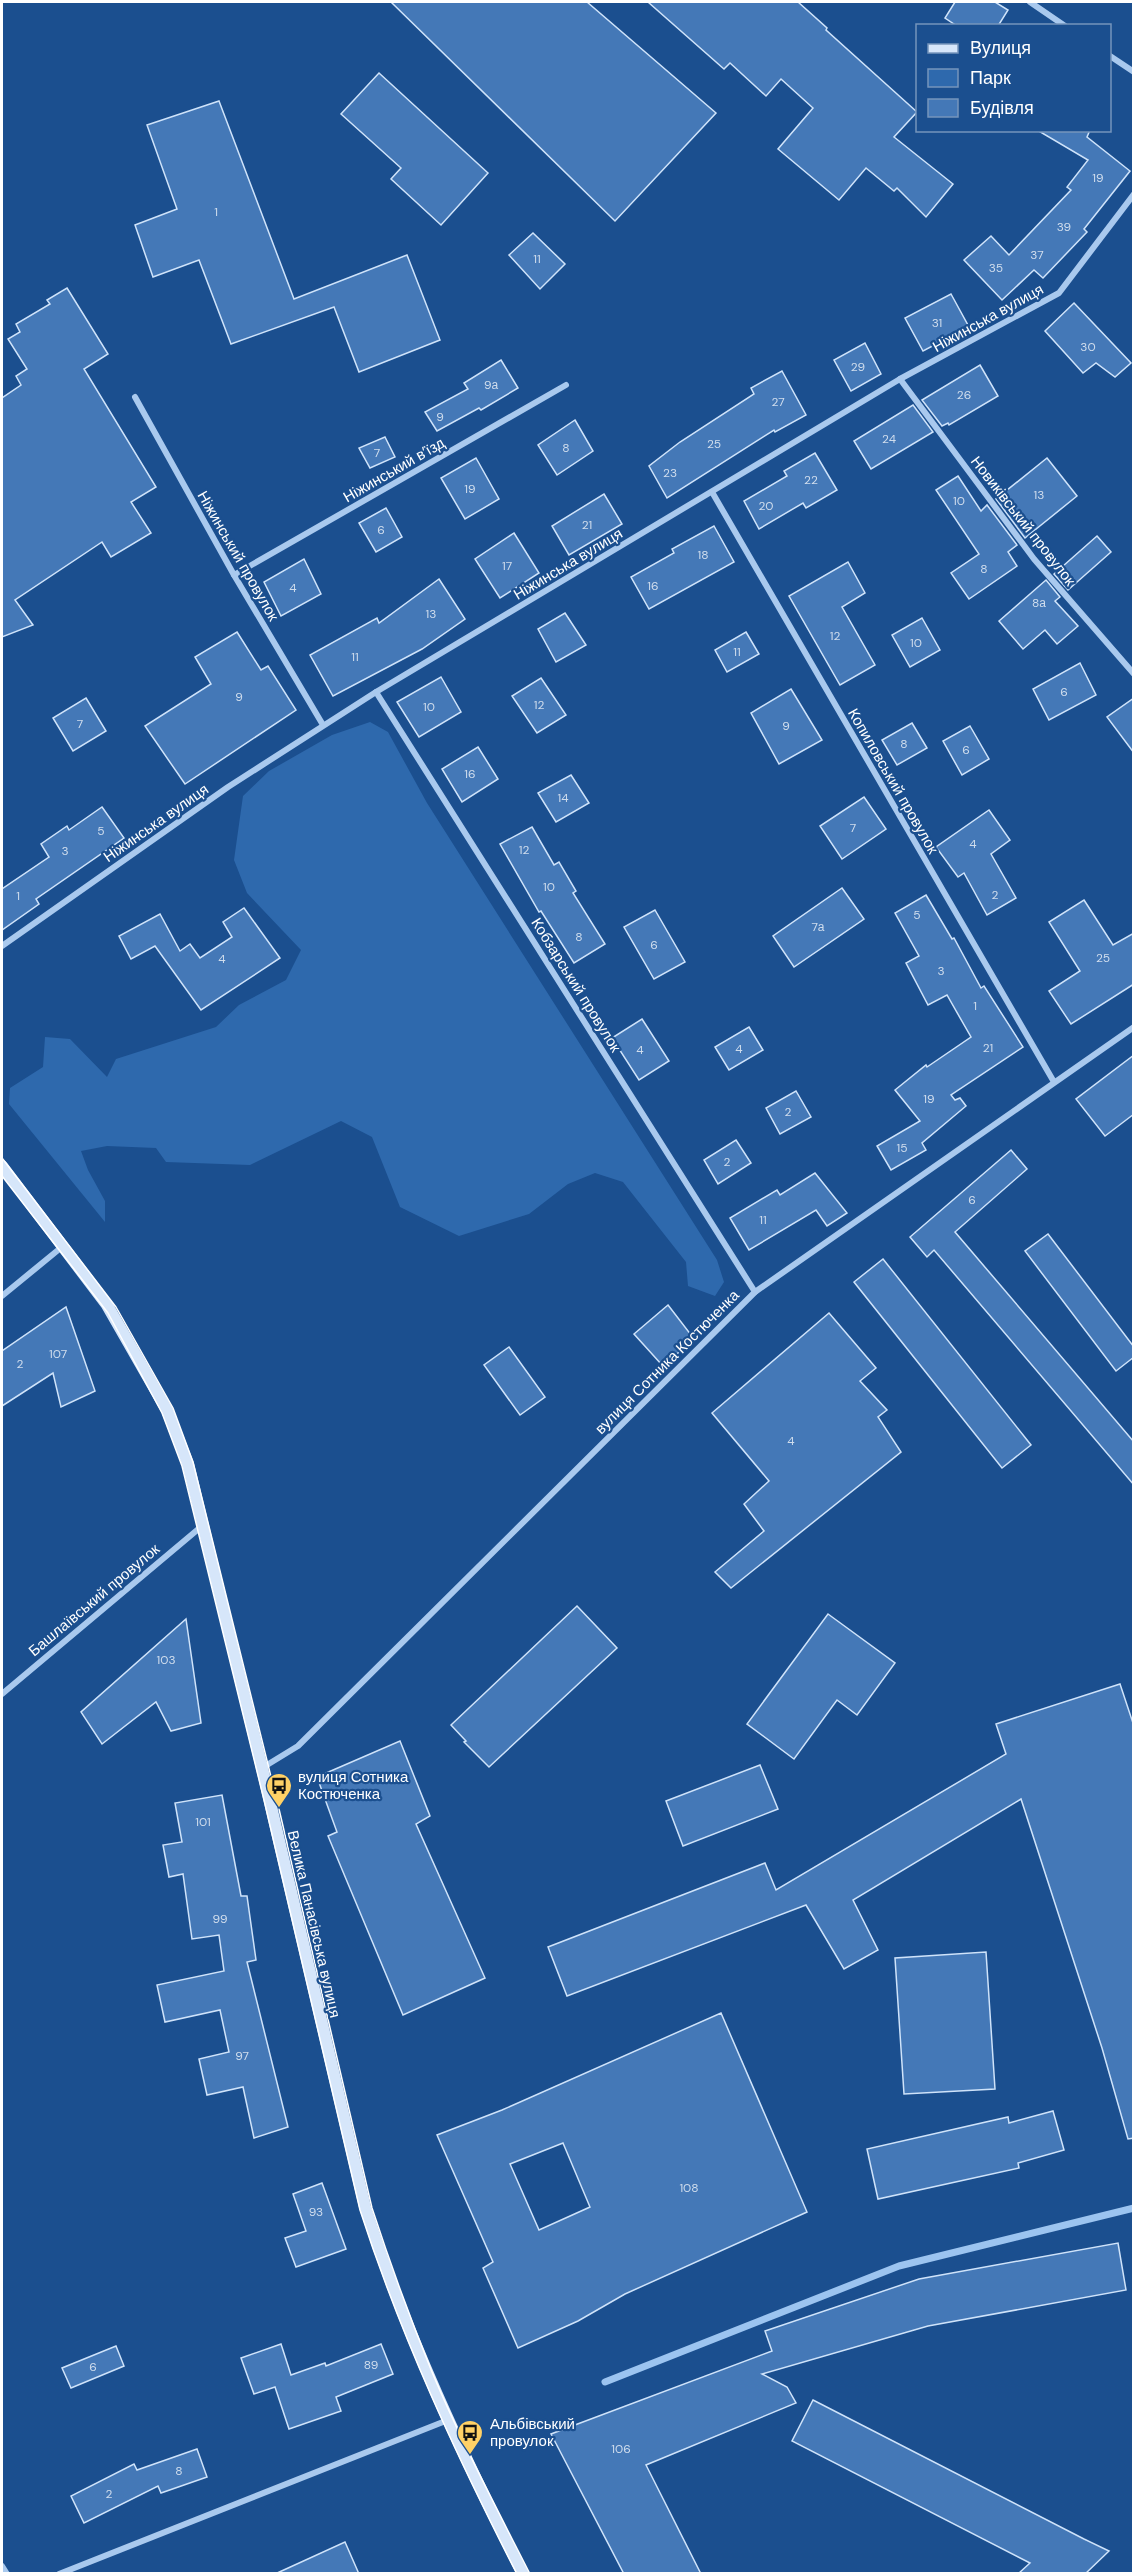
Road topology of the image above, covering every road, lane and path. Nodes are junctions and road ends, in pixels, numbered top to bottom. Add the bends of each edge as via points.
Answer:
1 (1030, 2) edge
2 (1062, 24) edge
3 (1111, 57) edge
4 (1134, 72) edge
5 (1134, 194) edge
6 (900, 379) junction
7 (566, 385) dead end
8 (135, 397) dead end
9 (712, 492) junction
10 (234, 575) junction
11 (1134, 674) edge
12 (376, 692) junction
13 (323, 725) junction
14 (2, 946) edge
15 (1134, 1027) edge
16 (1054, 1082) junction
17 (2, 1166) edge
18 (64, 1245) junction
19 (755, 1292) junction
20 (2, 1296) edge
21 (202, 1525) junction
22 (2, 1694) edge
23 (262, 1768) junction
24 (447, 2420) junction
25 (2, 2566) edge
26 (7, 2574) edge
27 (59, 2574) edge
28 (523, 2574) edge

1 - 2 street
3 - 4 street
5 - 6 street, Ніжинська вулиця via 1059,293
6 - 9 street, Ніжинська вулиця
6 - 11 street, Новиківський провулок via 1034,559
7 - 10 street, Ніжинський в’їзд
8 - 10 street, Ніжинський провулок
9 - 12 street, Ніжинська вулиця
9 - 16 street, Копиловський провулок
10 - 13 street, Ніжинський провулок
12 - 13 street, Ніжинська вулиця
12 - 19 street, Кобзарський провулок
13 - 14 street, Ніжинська вулиця
15 - 16 street, вулиця Сотника Костюченка
16 - 19 street, вулиця Сотника Костюченка
17 - 18 street, Велика Панасівська вулиця
18 - 20 street
18 - 21 street, Велика Панасівська вулиця via 107,1305 167,1410 188,1464
19 - 23 street, вулиця Сотника Костюченка via 297,1746
21 - 22 street, Башлаївський провулок
21 - 23 street, Велика Панасівська вулиця
23 - 24 street, Велика Панасівська вулиця via 365,2207 385,2269
24 - 27 street
24 - 28 street, Велика Панасівська вулиця
25 - 26 street

